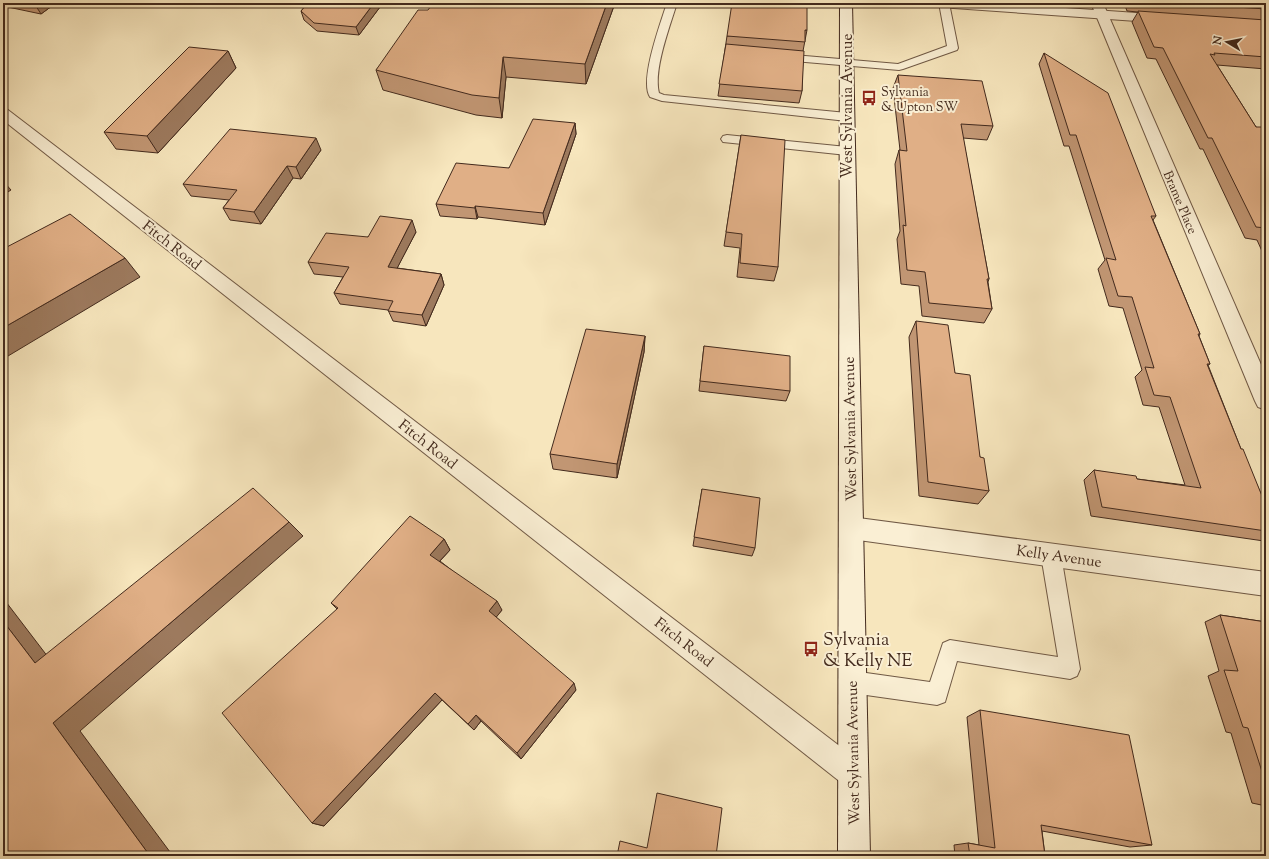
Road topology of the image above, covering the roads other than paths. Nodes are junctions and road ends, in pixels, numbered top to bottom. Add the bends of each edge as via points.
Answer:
1 (672, 3) edge
2 (846, 3) edge
3 (939, 3) edge
4 (944, 3) edge
5 (1099, 9) edge
6 (1180, 20) edge
7 (771, 56) edge
8 (847, 63) junction
9 (3, 113) edge
10 (847, 116) junction
11 (727, 139) dead end
12 (847, 151) junction
13 (1266, 401) edge
14 (851, 528) junction
15 (1051, 555) junction
16 (1266, 584) edge
17 (852, 682) junction
18 (853, 774) junction
19 (854, 856) edge

1 - 10 lane via 653,72 654,95 662,98
2 - 8 street, West Sylvania Avenue
3 - 4 street
4 - 5 street
4 - 8 lane via 953,48 899,67
5 - 6 street
5 - 13 street, Brame Place
7 - 8 lane
8 - 10 street, West Sylvania Avenue
9 - 18 street, Fitch Road
10 - 12 street, West Sylvania Avenue
11 - 12 lane
12 - 14 street, West Sylvania Avenue
14 - 15 street, Kelly Avenue
14 - 17 street, West Sylvania Avenue
15 - 16 street, Kelly Avenue
15 - 17 lane via 1070,670 950,650 937,694
17 - 18 street, West Sylvania Avenue
18 - 19 street, West Sylvania Avenue

